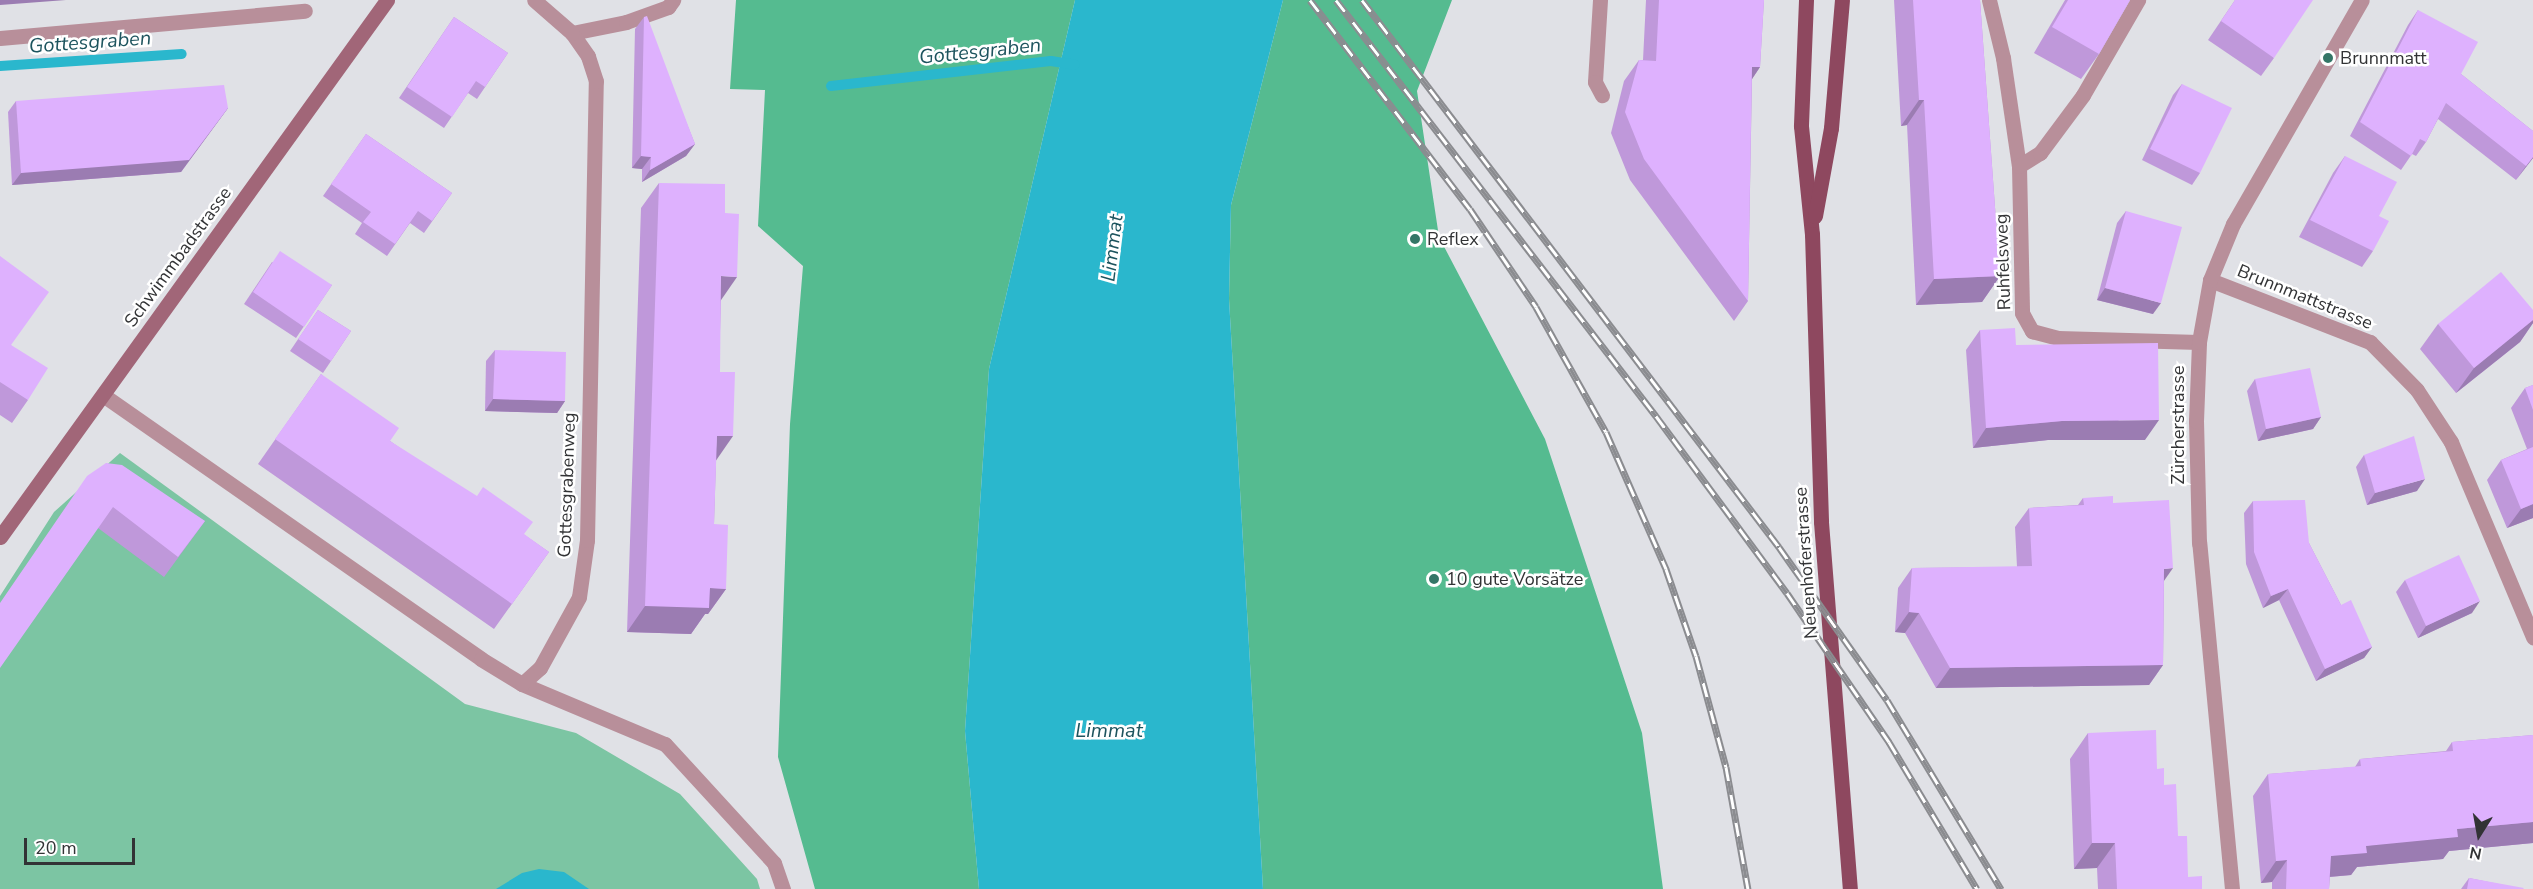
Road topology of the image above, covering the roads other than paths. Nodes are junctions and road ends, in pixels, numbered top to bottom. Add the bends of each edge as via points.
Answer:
1 (387, 0) edge
2 (534, 0) edge
3 (673, 0) edge
4 (1600, 0) edge
5 (1806, 0) edge
6 (1842, 0) edge
7 (1989, 0) edge
8 (2138, 0) edge
9 (2362, 0) edge
10 (305, 11) dead end
11 (572, 33) junction
12 (0, 38) edge
13 (1602, 95) dead end
14 (2019, 166) junction
15 (1812, 234) junction
16 (2210, 280) junction
17 (2199, 342) junction
18 (103, 395) junction
19 (0, 537) edge
20 (2533, 637) edge
21 (522, 684) junction
22 (783, 889) edge
23 (1850, 889) edge
24 (2232, 889) edge

1 - 18 main road, Schwimmbadstrasse
2 - 11 street, Gottesgrabenweg
3 - 11 street via 668,7 626,22
4 - 13 street via 1595,82
5 - 15 main road, Neuenhoferstrasse via 1801,126
6 - 15 main road, Neuenhoferstrasse via 1831,128
7 - 14 street, Ruhfelsweg via 2003,58
8 - 14 street via 2083,95 2040,153
9 - 16 street, Zürcherstrasse via 2237,216
10 - 12 street
11 - 21 street, Gottesgrabenweg via 588,56 596,81 587,540 579,597 540,668
14 - 17 street, Ruhfelsweg via 2022,313 2031,331 2058,338
15 - 23 main road, Neuenhoferstrasse via 1821,522
16 - 17 street, Zürcherstrasse
16 - 20 street, Brunnmattstrasse via 2370,342 2417,390 2451,442
17 - 24 street, Zürcherstrasse via 2199,543
18 - 19 main road, Schwimmbadstrasse
18 - 21 street via 293,530
21 - 22 street via 665,744 774,863

